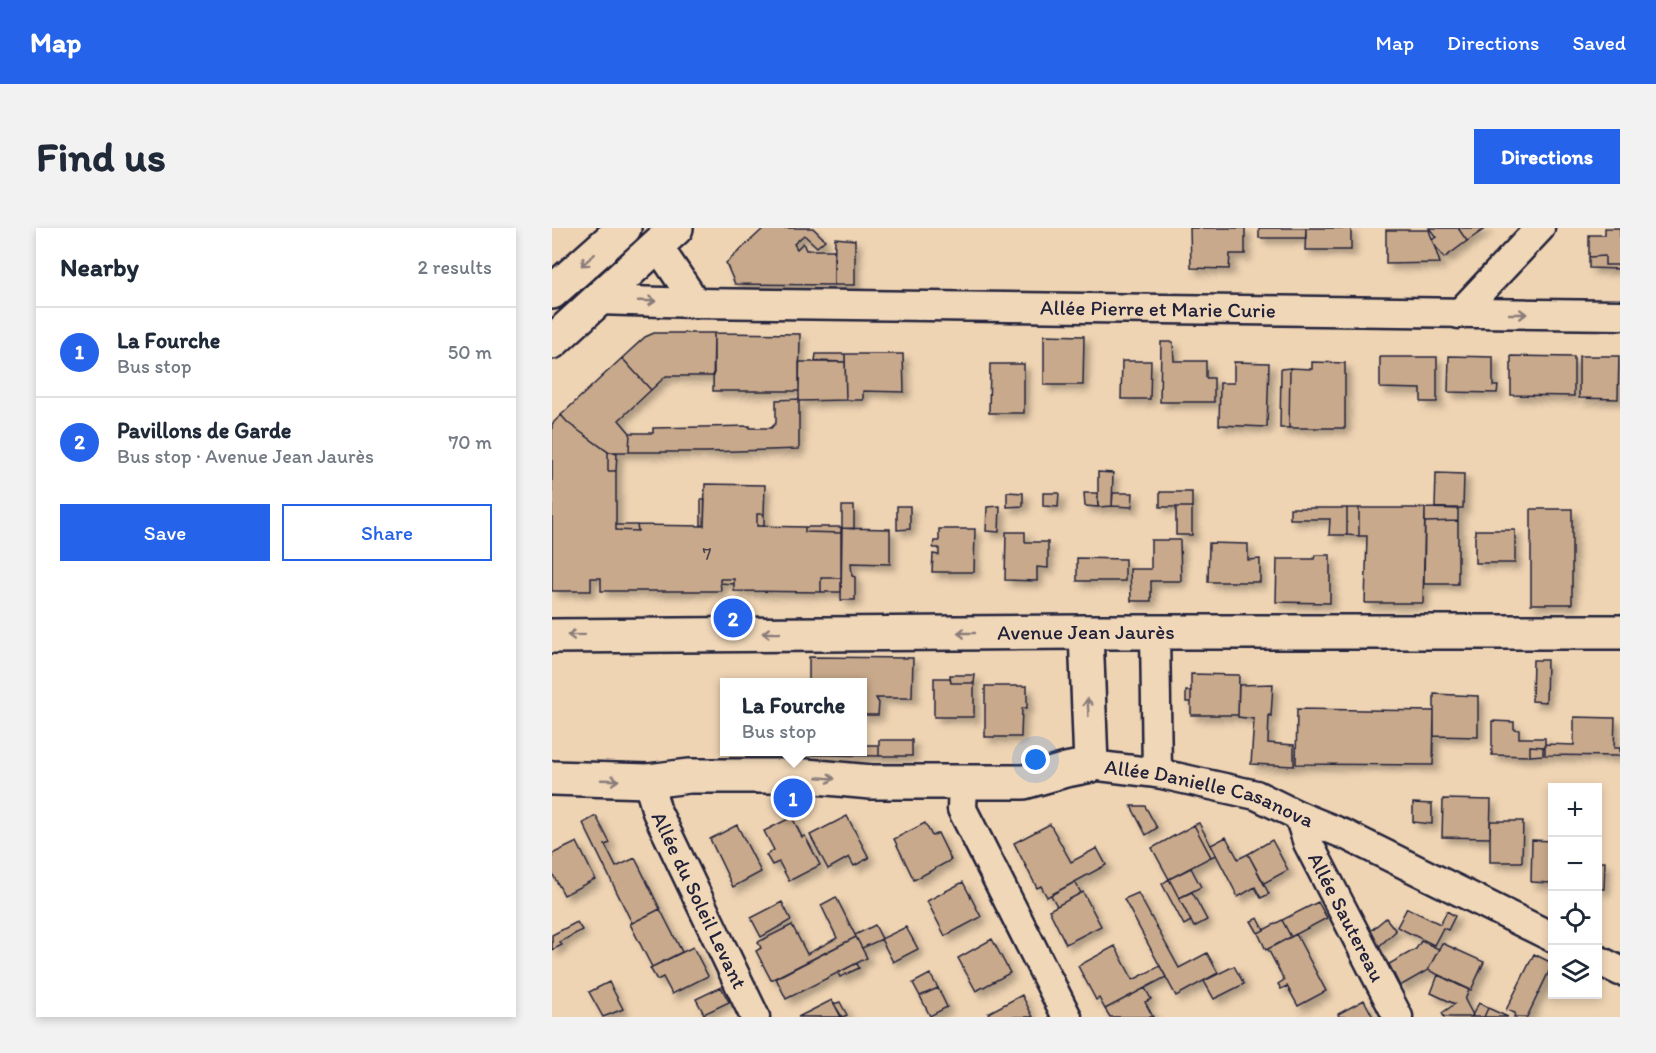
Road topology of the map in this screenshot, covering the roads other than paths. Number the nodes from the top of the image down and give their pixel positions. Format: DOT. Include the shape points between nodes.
graph roads {
  1 [pos="624,228"];
  2 [pos="1540,228"];
  3 [pos="667,237"];
  4 [pos="552,292"];
  5 [pos="597,300"];
  6 [pos="696,303"];
  7 [pos="1459,314"];
  8 [pos="1620,315"];
  9 [pos="552,342"];
  10 [pos="1086,632"];
  11 [pos="1155,632"];
  12 [pos="1620,632"];
  13 [pos="552,636"];
  14 [pos="1091,765"];
  15 [pos="1157,773"];
  16 [pos="552,778"];
  17 [pos="648,781"];
  18 [pos="963,782"];
  19 [pos="1299,816"];
  20 [pos="1548,935"];
  21 [pos="1602,962"];
  22 [pos="1620,971"];
  23 [pos="755,1017"];
  24 [pos="1067,1017"];
  25 [pos="1398,1017"];
  1 -- 4 [label="main road, one-way"];
  2 -- 7 [label="street"];
  3 -- 5 [label="main road"];
  3 -- 6 [label="street"];
  5 -- 6 [label="street, Allée Pierre et Marie Curie, one-way"];
  5 -- 9 [label="main road"];
  6 -- 7 [label="street, Allée Pierre et Marie Curie"];
  7 -- 8 [label="street, Allée Pierre et Marie Curie, one-way"];
  10 -- 11 [label="main road, Avenue Jean Jaurès"];
  10 -- 13 [label="main road, Avenue Jean Jaurès, one-way"];
  14 -- 10 [label="main road, one-way"];
  11 -- 12 [label="main road, Avenue Jean Jaurès"];
  11 -- 15 [label="street"];
  14 -- 15 [label="street, Allée Danielle Casanova"];
  14 -- 18 [label="main road, Allée Danielle Casanova" via="1024,782"];
  15 -- 19 [label="street, Allée Danielle Casanova" via="1256,795"];
  16 -- 17 [label="main road, Allée Danielle Casanova, one-way"];
  17 -- 18 [label="main road, Allée Danielle Casanova, one-way" via="700,776"];
  17 -- 23 [label="street, Allée du Soleil Levant" via="657,812"];
  18 -- 24 [label="street" via="962,809"];
  19 -- 20 [label="street, Allée Danielle Casanova" via="1346,835"];
  19 -- 25 [label="street, Allée Sautereau" via="1308,843"];
  21 -- 22 [label="street"];
}
